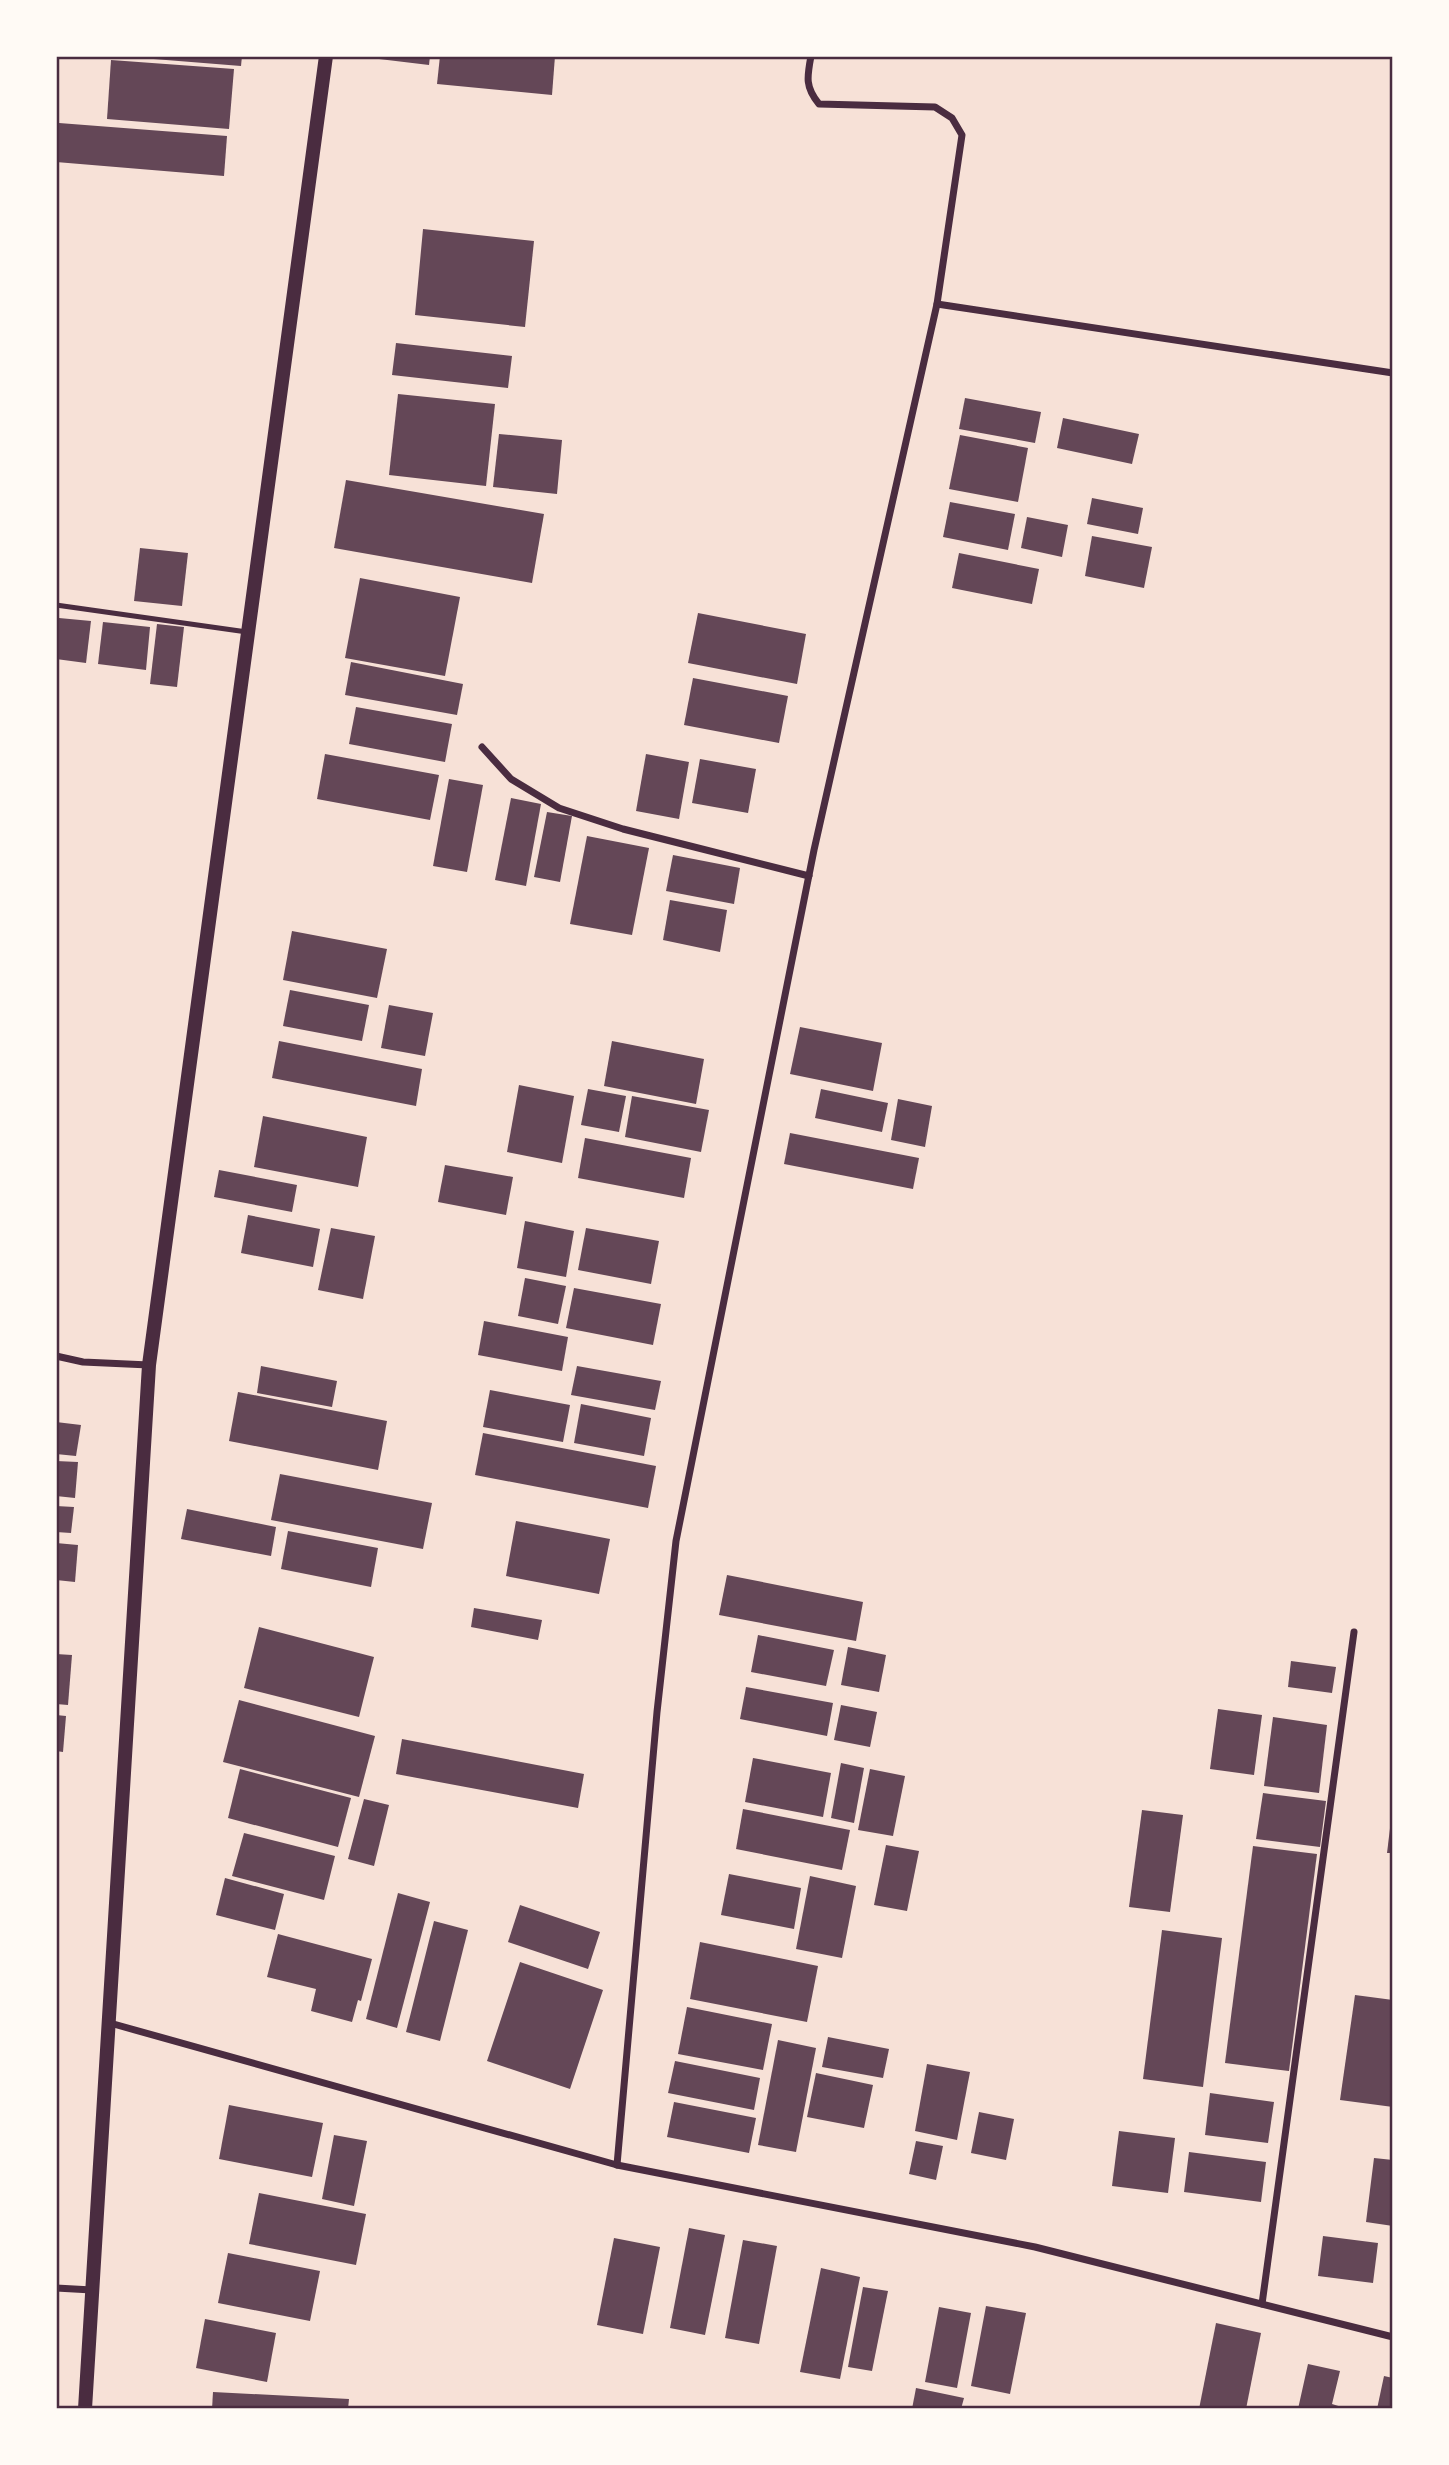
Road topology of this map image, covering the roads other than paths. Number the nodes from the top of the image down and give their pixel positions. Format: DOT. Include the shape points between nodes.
graph roads {
  1 [pos="326,56"];
  2 [pos="811,56"];
  3 [pos="937,304"];
  4 [pos="1393,373"];
  5 [pos="56,605"];
  6 [pos="247,632"];
  7 [pos="482,747"];
  8 [pos="809,876"];
  9 [pos="56,1356"];
  10 [pos="149,1366"];
  11 [pos="1354,1632"];
  12 [pos="110,2023"];
  13 [pos="617,2165"];
  14 [pos="56,2288"];
  15 [pos="92,2290"];
  16 [pos="1262,2304"];
  17 [pos="1393,2337"];
  18 [pos="85,2409"];
  1 -- 6 [label="main road"];
  2 -- 3 [label="street" via="809,93 819,104 935,107 952,118 962,135"];
  3 -- 4 [label="street"];
  3 -- 8 [label="street"];
  5 -- 6 [label="lane"];
  6 -- 10 [label="main road"];
  7 -- 8 [label="street" via="511,779 559,808"];
  8 -- 13 [label="street" via="676,1541"];
  9 -- 10 [label="street"];
  10 -- 12 [label="main road"];
  11 -- 16 [label="street"];
  12 -- 13 [label="street"];
  12 -- 15 [label="main road"];
  13 -- 16 [label="street" via="1035,2246"];
  14 -- 15 [label="street"];
  15 -- 18 [label="main road"];
  16 -- 17 [label="street"];
}
